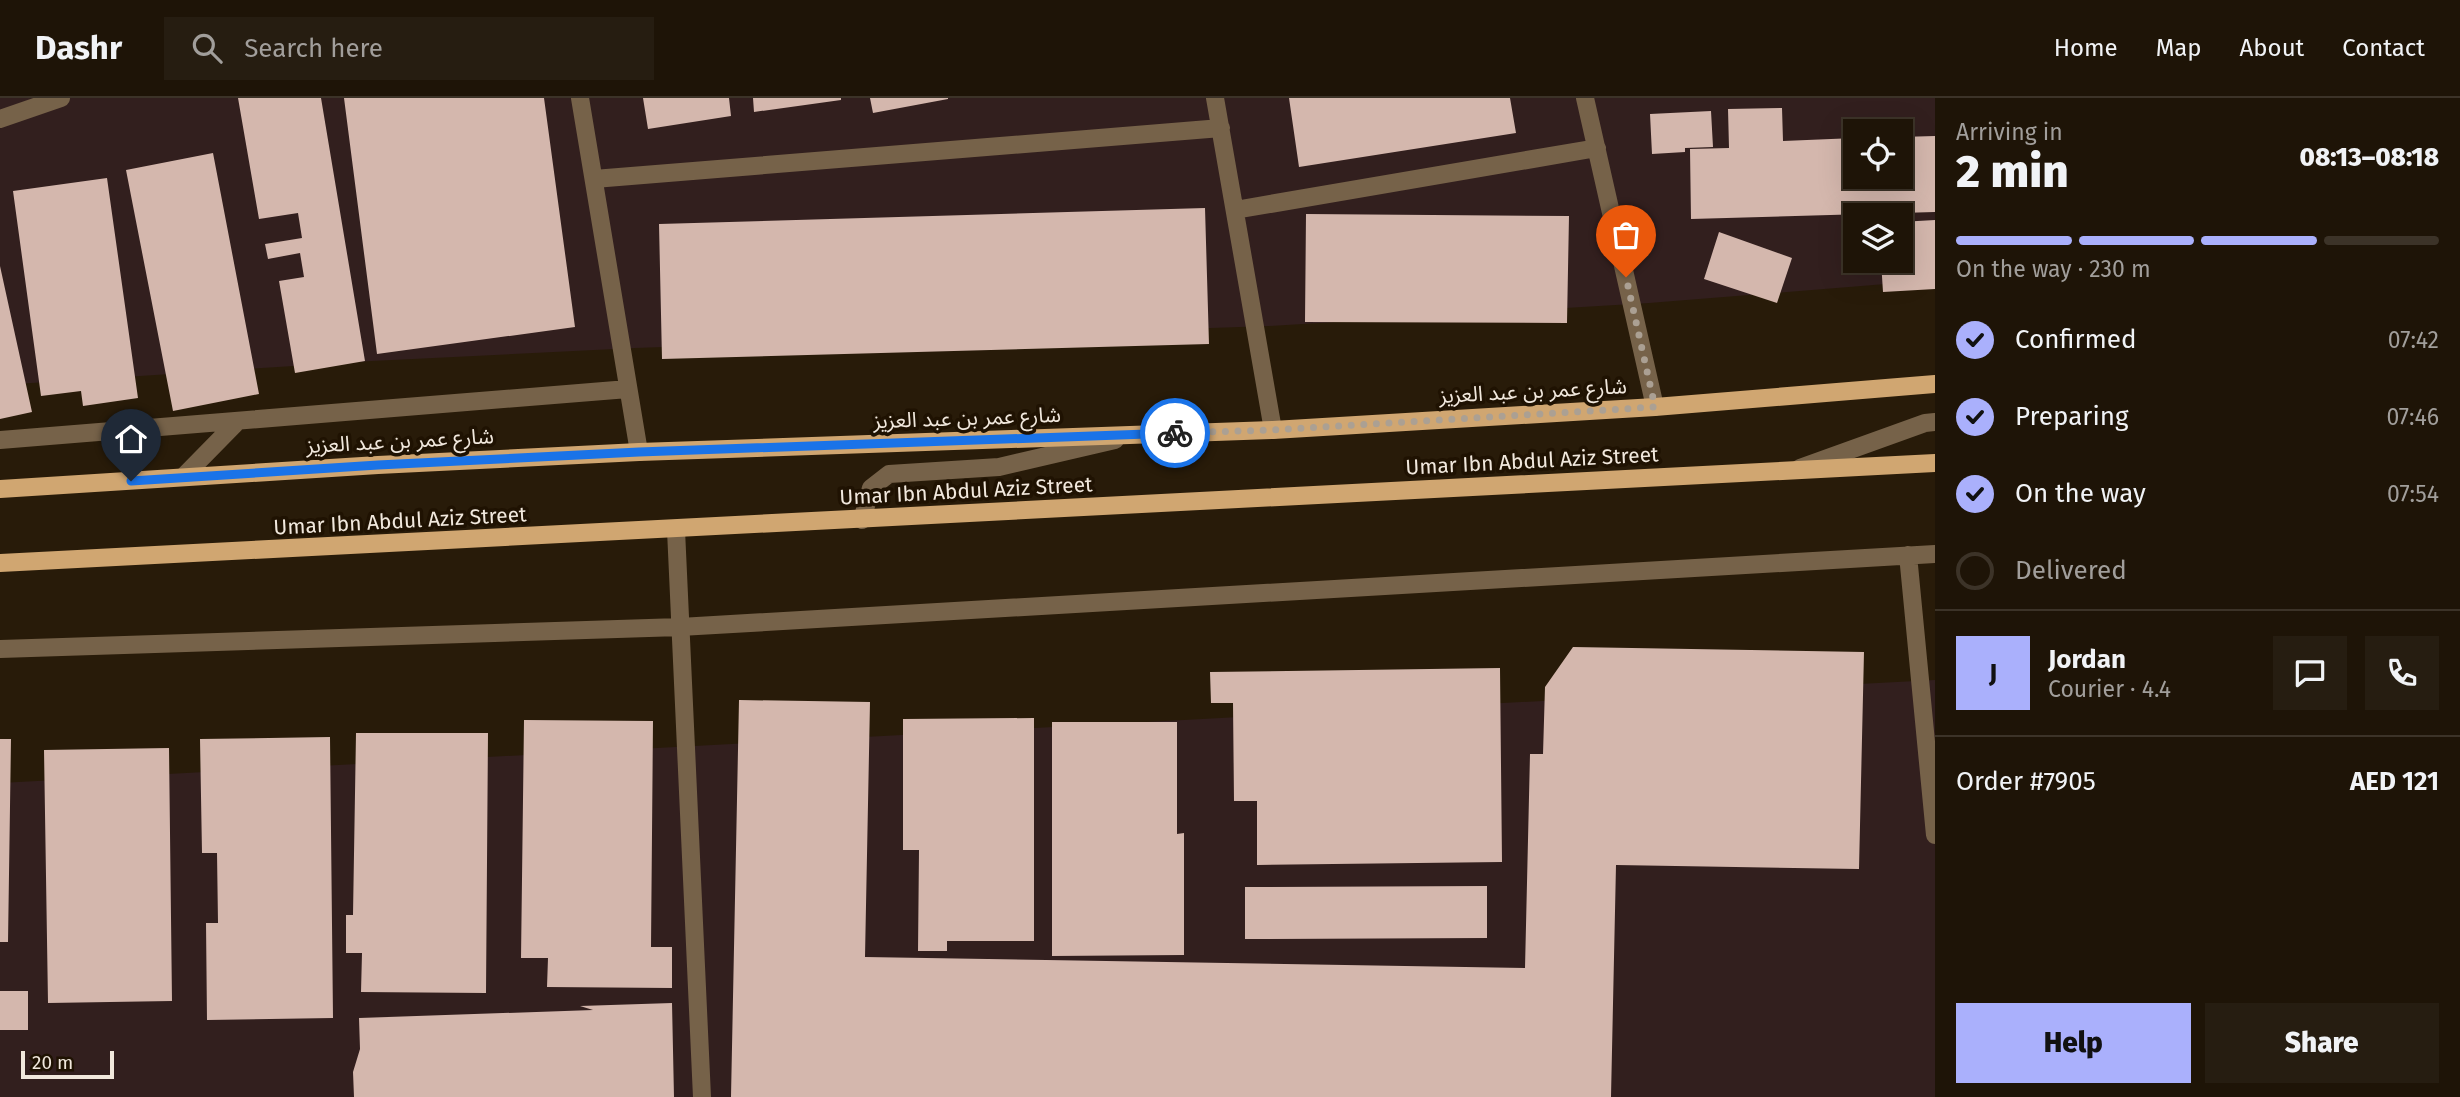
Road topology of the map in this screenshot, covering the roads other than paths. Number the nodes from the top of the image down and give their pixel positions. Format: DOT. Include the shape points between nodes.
graph roads {
  1 [pos="61,98"];
  2 [pos="580,98"];
  3 [pos="1215,98"];
  4 [pos="1585,98"];
  5 [pos="7,110"];
  6 [pos="1221,128"];
  7 [pos="1597,148"];
  8 [pos="594,179"];
  9 [pos="1235,210"];
  10 [pos="1935,384"];
  11 [pos="628,388"];
  12 [pos="1655,407"];
  13 [pos="238,421"];
  14 [pos="1935,422"];
  15 [pos="1273,430"];
  16 [pos="1139,435"];
  17 [pos="0,440"];
  18 [pos="639,452"];
  19 [pos="1935,463"];
  20 [pos="1794,470"];
  21 [pos="183,477"];
  22 [pos="0,489"];
  23 [pos="862,520"];
  24 [pos="676,530"];
  25 [pos="1935,554"];
  26 [pos="1908,555"];
  27 [pos="0,564"];
  28 [pos="680,627"];
  29 [pos="0,649"];
  30 [pos="1935,835"];
  31 [pos="702,1097"];
  1 -- 5 [label="street"];
  2 -- 8 [label="street"];
  3 -- 6 [label="street"];
  4 -- 7 [label="street"];
  6 -- 8 [label="street"];
  6 -- 9 [label="street"];
  7 -- 9 [label="street"];
  7 -- 12 [label="street"];
  8 -- 11 [label="street"];
  9 -- 15 [label="street"];
  10 -- 12 [label="main road, شارع عمر بن عبد العزيز"];
  11 -- 13 [label="street"];
  11 -- 18 [label="street"];
  12 -- 15 [label="main road, شارع عمر بن عبد العزيز"];
  13 -- 17 [label="street"];
  13 -- 21 [label="street"];
  14 -- 20 [label="street"];
  15 -- 16 [label="main road, شارع عمر بن عبد العزيز"];
  16 -- 18 [label="main road, شارع عمر بن عبد العزيز"];
  16 -- 23 [label="street" via="999,467 889,474 871,488"];
  18 -- 21 [label="main road, شارع عمر بن عبد العزيز"];
  19 -- 20 [label="main road, Umar Ibn Abdul Aziz Street"];
  20 -- 23 [label="main road, Umar Ibn Abdul Aziz Street"];
  21 -- 22 [label="main road, شارع عمر بن عبد العزيز"];
  23 -- 24 [label="main road, Umar Ibn Abdul Aziz Street"];
  24 -- 27 [label="main road, Umar Ibn Abdul Aziz Street"];
  24 -- 28 [label="street"];
  25 -- 26 [label="street"];
  26 -- 28 [label="street"];
  26 -- 30 [label="street"];
  28 -- 29 [label="street"];
  28 -- 31 [label="street"];
}
